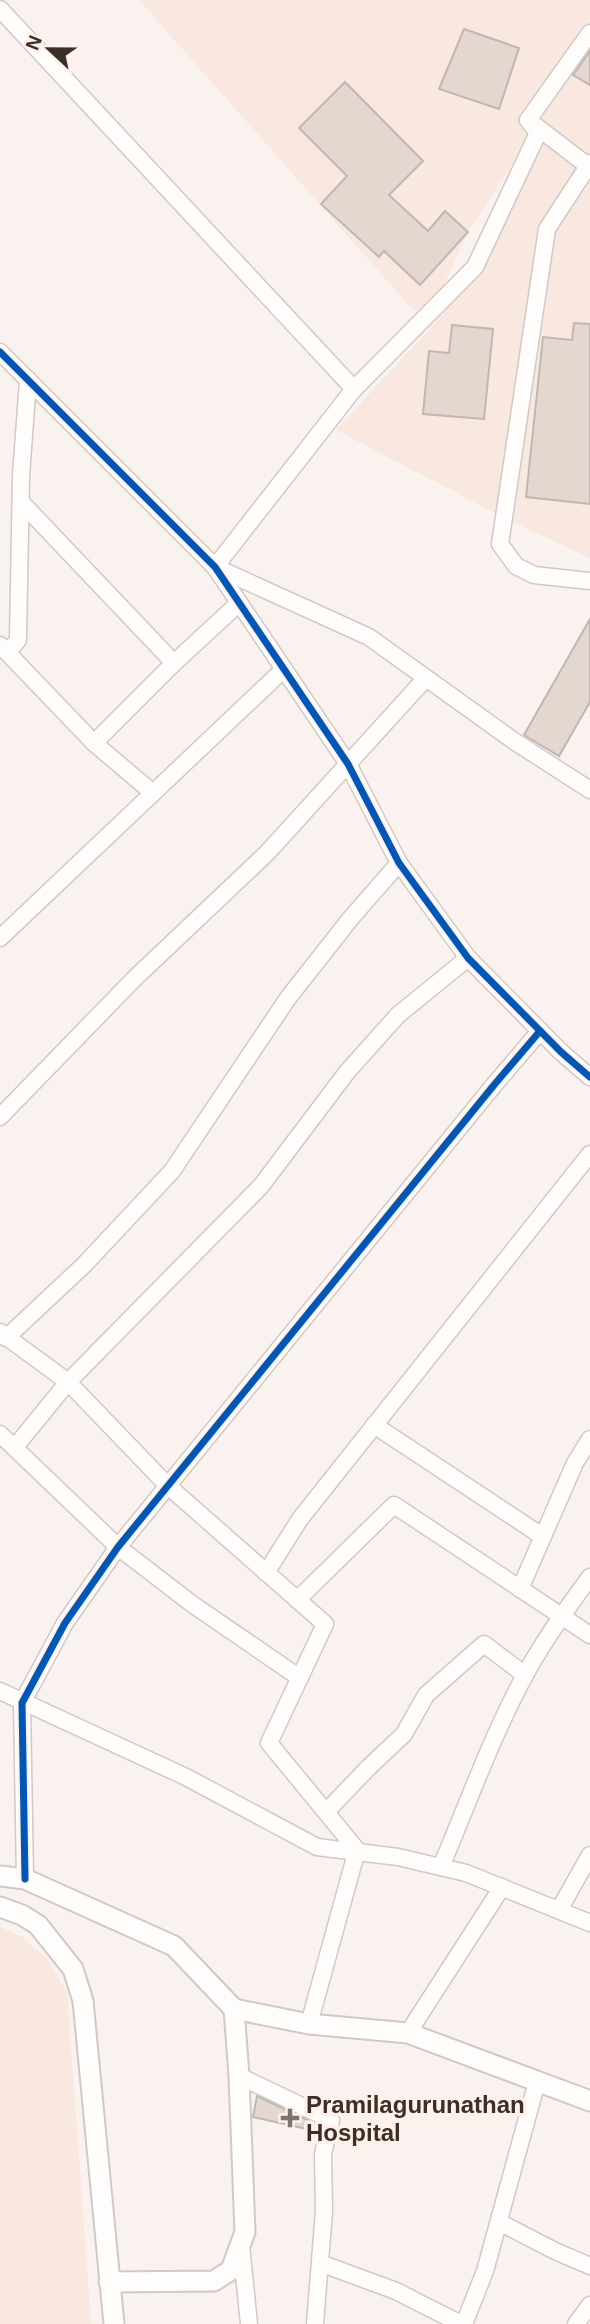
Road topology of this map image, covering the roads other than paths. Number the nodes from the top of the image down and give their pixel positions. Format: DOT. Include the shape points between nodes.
graph roads {
  1 [pos="0,9"];
  2 [pos="590,33"];
  3 [pos="528,120"];
  4 [pos="589,165"];
  5 [pos="0,352"];
  6 [pos="28,380"];
  7 [pos="354,389"];
  8 [pos="21,502"];
  9 [pos="215,567"];
  10 [pos="590,581"];
  11 [pos="239,603"];
  12 [pos="4,649"];
  13 [pos="174,663"];
  14 [pos="284,669"];
  15 [pos="426,678"];
  16 [pos="94,743"];
  17 [pos="348,764"];
  18 [pos="590,790"];
  19 [pos="153,793"];
  20 [pos="399,863"];
  21 [pos="0,938"];
  22 [pos="468,958"];
  23 [pos="540,1031"];
  24 [pos="590,1077"];
  25 [pos="0,1116"];
  26 [pos="590,1154"];
  27 [pos="3,1335"];
  28 [pos="68,1382"];
  29 [pos="374,1425"];
  30 [pos="0,1434"];
  31 [pos="590,1439"];
  32 [pos="15,1447"];
  33 [pos="168,1486"];
  34 [pos="542,1536"];
  35 [pos="118,1548"];
  36 [pos="266,1573"];
  37 [pos="590,1577"];
  38 [pos="520,1588"];
  39 [pos="297,1600"];
  40 [pos="562,1616"];
  41 [pos="590,1635"];
  42 [pos="525,1675"];
  43 [pos="300,1678"];
  44 [pos="0,1692"];
  45 [pos="22,1703"];
  46 [pos="326,1812"];
  47 [pos="357,1850"];
  48 [pos="590,1856"];
  49 [pos="441,1867"];
  50 [pos="0,1876"];
  51 [pos="25,1879"];
  52 [pos="502,1887"];
  53 [pos="0,1907"];
  54 [pos="559,1910"];
  55 [pos="590,1923"];
  56 [pos="234,2009"];
  57 [pos="309,2024"];
  58 [pos="408,2033"];
  59 [pos="239,2076"];
  60 [pos="537,2082"];
  61 [pos="590,2101"];
  62 [pos="499,2222"];
  63 [pos="241,2245"];
  64 [pos="320,2263"];
  65 [pos="590,2266"];
  66 [pos="109,2282"];
  67 [pos="590,2305"];
  68 [pos="454,2322"];
  69 [pos="114,2324"];
  70 [pos="249,2324"];
  71 [pos="315,2324"];
  72 [pos="576,2324"];
  1 -- 7 [label="street"];
  2 -- 3 [label="street"];
  3 -- 4 [label="street"];
  3 -- 7 [label="street" via="538,133 475,267"];
  4 -- 10 [label="street" via="547,229 500,544 516,566 534,575"];
  5 -- 6 [label="street"];
  6 -- 8 [label="street"];
  6 -- 9 [label="street"];
  7 -- 9 [label="street"];
  8 -- 12 [label="street" via="18,640"];
  8 -- 13 [label="street"];
  9 -- 11 [label="street"];
  9 -- 15 [label="street" via="369,637"];
  11 -- 13 [label="street"];
  11 -- 14 [label="street"];
  12 -- 16 [label="street"];
  13 -- 16 [label="street"];
  14 -- 17 [label="street"];
  14 -- 19 [label="street"];
  15 -- 17 [label="street"];
  15 -- 18 [label="street"];
  16 -- 19 [label="street"];
  17 -- 20 [label="street"];
  17 -- 25 [label="street" via="267,853 134,979"];
  19 -- 21 [label="street"];
  20 -- 22 [label="street"];
  20 -- 27 [label="street" via="288,998 172,1171 84,1265"];
  22 -- 23 [label="street"];
  22 -- 28 [label="street" via="398,1016 347,1072 261,1186"];
  23 -- 24 [label="street"];
  23 -- 33 [label="street"];
  26 -- 29 [label="street"];
  27 -- 28 [label="street"];
  28 -- 32 [label="street"];
  28 -- 33 [label="street"];
  29 -- 34 [label="street"];
  29 -- 36 [label="street" via="300,1519"];
  30 -- 32 [label="street"];
  31 -- 34 [label="street"];
  32 -- 35 [label="street"];
  33 -- 35 [label="street"];
  33 -- 36 [label="street"];
  34 -- 38 [label="street"];
  35 -- 43 [label="street"];
  35 -- 45 [label="street" via="65,1623"];
  36 -- 39 [label="street"];
  37 -- 40 [label="street"];
  38 -- 39 [label="street" via="394,1505"];
  38 -- 40 [label="street"];
  39 -- 43 [label="street" via="326,1624"];
  40 -- 41 [label="street"];
  40 -- 42 [label="street"];
  42 -- 46 [label="street" via="484,1644 426,1695 404,1734"];
  42 -- 49 [label="street"];
  43 -- 46 [label="street" via="269,1743"];
  44 -- 45 [label="street"];
  45 -- 47 [label="street" via="186,1777 317,1847"];
  45 -- 51 [label="street"];
  46 -- 47 [label="street"];
  47 -- 49 [label="street"];
  47 -- 57 [label="street"];
  48 -- 54 [label="street"];
  49 -- 52 [label="street"];
  50 -- 51 [label="street"];
  51 -- 56 [label="street" via="174,1946"];
  52 -- 54 [label="street"];
  52 -- 58 [label="street"];
  53 -- 66 [label="street" via="38,1925 73,1969 83,2001"];
  54 -- 55 [label="street"];
  56 -- 57 [label="street"];
  56 -- 59 [label="street"];
  57 -- 58 [label="street"];
  58 -- 60 [label="street"];
  59 -- 63 [label="street" via="245,2232"];
  59 -- 64 [label="street" via="331,2120 323,2154"];
  60 -- 61 [label="street"];
  60 -- 62 [label="street"];
  62 -- 65 [label="street"];
  62 -- 68 [label="street" via="485,2271"];
  63 -- 66 [label="street" via="231,2270 214,2281"];
  63 -- 70 [label="street"];
  64 -- 68 [label="street" via="396,2291"];
  64 -- 71 [label="street"];
  66 -- 69 [label="street"];
  67 -- 72 [label="street"];
}
